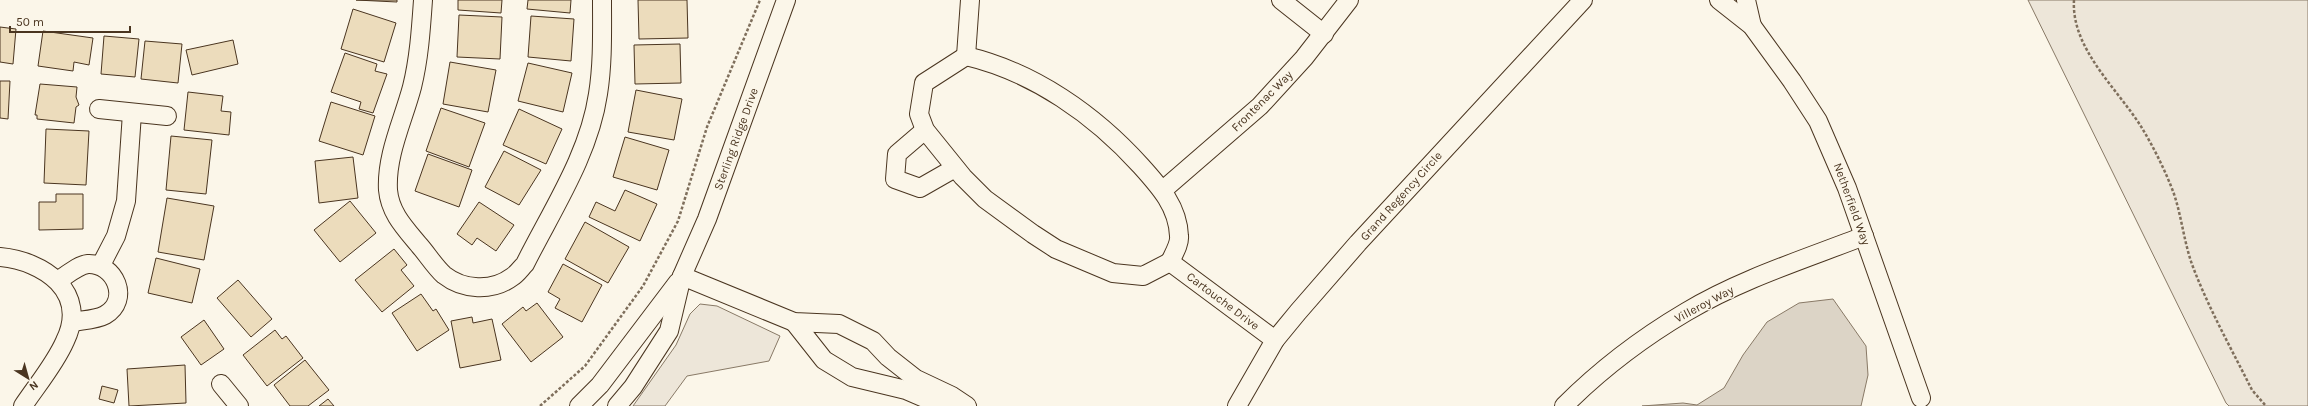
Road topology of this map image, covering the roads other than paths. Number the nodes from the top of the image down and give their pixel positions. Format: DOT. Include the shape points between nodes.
graph roads {
  1 [pos="422,0"];
  2 [pos="602,0"];
  3 [pos="786,0"];
  4 [pos="970,0"];
  5 [pos="1281,0"];
  6 [pos="1349,0"];
  7 [pos="1582,0"];
  8 [pos="1718,0"];
  9 [pos="1746,0"];
  10 [pos="1752,26"];
  11 [pos="1324,34"];
  12 [pos="966,56"];
  13 [pos="100,109"];
  14 [pos="132,113"];
  15 [pos="167,116"];
  16 [pos="925,130"];
  17 [pos="955,168"];
  18 [pos="1163,190"];
  19 [pos="1864,236"];
  20 [pos="0,257"];
  21 [pos="1170,262"];
  22 [pos="102,266"];
  23 [pos="682,276"];
  24 [pos="59,280"];
  25 [pos="72,322"];
  26 [pos="794,322"];
  27 [pos="1275,340"];
  28 [pos="888,357"];
  29 [pos="877,382"];
  30 [pos="221,384"];
  31 [pos="1924,403"];
  32 [pos="23,406"];
  33 [pos="239,406"];
  34 [pos="579,406"];
  35 [pos="617,406"];
  36 [pos="943,406"];
  37 [pos="966,406"];
  38 [pos="1236,406"];
  39 [pos="1564,406"];
  1 -- 2 [label="street" via="418,54 412,86 387,172 388,193 392,209 400,223 444,274 466,286 483,287 497,285 512,277 525,264 579,158 598,94 602,52"];
  3 -- 23 [label="street, Sterling Ridge Drive" via="707,219"];
  4 -- 12 [label="street"];
  5 -- 11 [label="street"];
  6 -- 11 [label="street, Frontenac Way"];
  7 -- 27 [label="street, Grand Regency Circle" via="1358,243"];
  8 -- 10 [label="street, Netherfield Way"];
  9 -- 10 [label="street, Netherfield Way"];
  10 -- 19 [label="street, Netherfield Way" via="1818,121 1847,188"];
  11 -- 18 [label="street, Frontenac Way" via="1260,106"];
  12 -- 16 [label="street" via="924,83 919,114"];
  12 -- 18 [label="street" via="984,61 1031,82 1082,112 1118,141"];
  13 -- 14 [label="street"];
  14 -- 15 [label="street"];
  14 -- 22 [label="street" via="126,200 116,236"];
  16 -- 17 [label="street"];
  16 -- 17 [label="street" via="897,154 895,179 920,188"];
  17 -- 21 [label="street" via="985,198 1033,234 1087,263 1113,273 1143,276"];
  18 -- 21 [label="street" via="1176,213 1180,238"];
  19 -- 31 [label="street, Netherfield Way"];
  19 -- 39 [label="street, Villeroy Way" via="1758,277 1687,311 1628,351"];
  20 -- 24 [label="street" via="26,261"];
  21 -- 27 [label="street, Cartouche Drive"];
  22 -- 24 [label="street" via="87,264"];
  22 -- 25 [label="street" via="113,275 119,289 116,304 105,315"];
  23 -- 26 [label="street"];
  23 -- 34 [label="street, Sterling Ridge Drive" via="600,385"];
  23 -- 35 [label="street, Sterling Ridge Drive" via="669,331 633,387"];
  24 -- 25 [label="street" via="68,298"];
  25 -- 32 [label="street" via="65,342"];
  26 -- 28 [label="street" via="839,324 873,341"];
  26 -- 29 [label="street" via="824,360 852,377"];
  27 -- 38 [label="street, Grand Regency Circle"];
  28 -- 29 [label="street"];
  28 -- 37 [label="street" via="916,379 952,396"];
  29 -- 36 [label="street" via="906,390"];
  30 -- 33 [label="street"];
}
